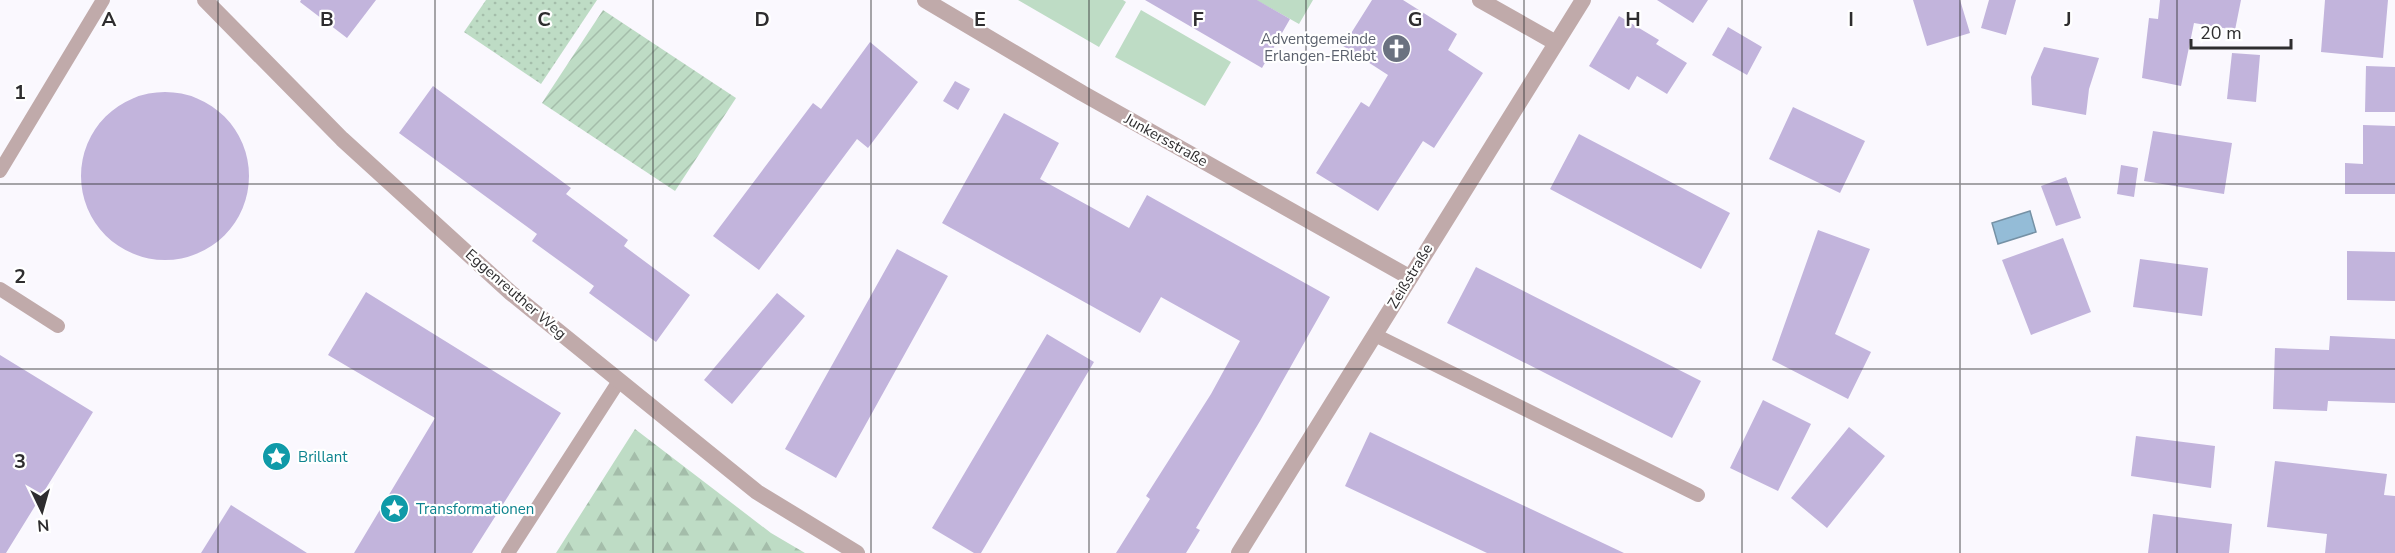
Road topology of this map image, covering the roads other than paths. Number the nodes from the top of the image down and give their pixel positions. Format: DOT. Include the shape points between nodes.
graph roads {
  1 [pos="103,0"];
  2 [pos="205,0"];
  3 [pos="925,0"];
  4 [pos="1480,0"];
  5 [pos="1583,0"];
  6 [pos="1556,43"];
  7 [pos="0,171"];
  8 [pos="1409,277"];
  9 [pos="0,289"];
  10 [pos="58,327"];
  11 [pos="1375,335"];
  12 [pos="619,381"];
  13 [pos="1698,495"];
  14 [pos="508,553"];
  15 [pos="857,553"];
  16 [pos="1239,553"];
  1 -- 7 [label="lane"];
  2 -- 12 [label="street, Eggenreuther Weg" via="342,139 511,293"];
  3 -- 8 [label="street, Junkersstraße"];
  4 -- 6 [label="street"];
  5 -- 6 [label="street, Zeißstraße"];
  6 -- 8 [label="street, Zeißstraße"];
  8 -- 11 [label="street, Zeißstraße"];
  9 -- 10 [label="lane"];
  11 -- 13 [label="lane"];
  11 -- 16 [label="street, Zeißstraße"];
  12 -- 14 [label="lane"];
  12 -- 15 [label="street, Eggenreuther Weg" via="757,492"];
}
